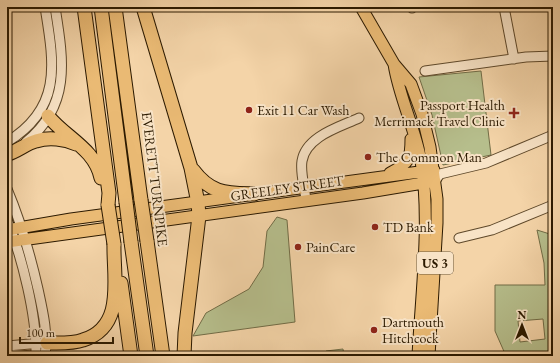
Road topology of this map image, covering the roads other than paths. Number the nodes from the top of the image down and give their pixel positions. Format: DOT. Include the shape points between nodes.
graph roads {
  1 [pos="45,7"];
  2 [pos="55,7"];
  3 [pos="84,7"];
  4 [pos="101,7"];
  5 [pos="115,7"];
  6 [pos="143,7"];
  7 [pos="361,7"];
  8 [pos="504,7"];
  9 [pos="553,56"];
  10 [pos="514,59"];
  11 [pos="394,64"];
  12 [pos="425,71"];
  13 [pos="45,113"];
  14 [pos="359,118"];
  15 [pos="412,126"];
  16 [pos="553,135"];
  17 [pos="79,145"];
  18 [pos="7,150"];
  19 [pos="191,168"];
  20 [pos="422,171"];
  21 [pos="436,175"];
  22 [pos="384,177"];
  23 [pos="423,183"];
  24 [pos="304,188"];
  25 [pos="7,189"];
  26 [pos="254,194"];
  27 [pos="306,200"];
  28 [pos="108,205"];
  29 [pos="553,205"];
  30 [pos="130,207"];
  31 [pos="198,209"];
  32 [pos="8,226"];
  33 [pos="22,227"];
  34 [pos="459,238"];
  35 [pos="16,240"];
  36 [pos="114,244"];
  37 [pos="42,343"];
  38 [pos="7,346"];
  39 [pos="7,354"];
  40 [pos="32,356"];
  41 [pos="36,356"];
  42 [pos="44,356"];
  43 [pos="131,356"];
  44 [pos="147,356"];
  45 [pos="163,356"];
  46 [pos="184,356"];
  47 [pos="418,356"];
  48 [pos="429,356"];
  1 -- 13 [label="street" via="53,66"];
  2 -- 13 [label="street" via="62,72 58,97"];
  3 -- 28 [label="highway" via="109,193"];
  4 -- 30 [label="highway"];
  5 -- 45 [label="highway, EVERETT TURNPIKE, bridge"];
  6 -- 19 [label="highway"];
  7 -- 11 [label="main road, US 3"];
  8 -- 10 [label="street"];
  9 -- 10 [label="street"];
  10 -- 12 [label="street"];
  11 -- 15 [label="main road, US 3"];
  11 -- 21 [label="main road, US 3" via="405,75 417,99"];
  13 -- 17 [label="highway"];
  13 -- 18 [label="street" via="34,136"];
  14 -- 24 [label="street" via="322,136 305,150 302,162"];
  15 -- 20 [label="main road, US 3"];
  15 -- 22 [label="main road" via="412,150 409,160"];
  16 -- 21 [label="street, GREELEY STREET" via="486,163"];
  17 -- 18 [label="highway" via="57,139 42,140 20,150"];
  17 -- 28 [label="highway" via="97,164"];
  19 -- 26 [label="highway" via="205,184 217,190"];
  19 -- 31 [label="highway"];
  20 -- 21 [label="main road, GREELEY STREET"];
  20 -- 22 [label="main road, GREELEY STREET"];
  20 -- 23 [label="main road, US 3"];
  21 -- 23 [label="main road, GREELEY STREET"];
  21 -- 48 [label="main road, US 3" via="437,223"];
  22 -- 24 [label="main road, GREELEY STREET"];
  23 -- 27 [label="main road, GREELEY STREET"];
  23 -- 47 [label="main road, US 3" via="424,235"];
  24 -- 26 [label="main road, GREELEY STREET"];
  24 -- 27 [label="street"];
  25 -- 33 [label="street"];
  26 -- 31 [label="main road, GREELEY STREET"];
  27 -- 31 [label="main road, GREELEY STREET"];
  28 -- 36 [label="highway, bridge"];
  29 -- 34 [label="street" via="492,230"];
  30 -- 31 [label="main road, GREELEY STREET"];
  30 -- 33 [label="main road, GREELEY STREET"];
  30 -- 44 [label="highway, bridge" via="131,242"];
  31 -- 35 [label="main road, GREELEY STREET" via="134,224"];
  31 -- 46 [label="highway"];
  32 -- 33 [label="main road, GREELEY STREET"];
  32 -- 35 [label="street"];
  33 -- 35 [label="street"];
  35 -- 37 [label="street" via="45,324"];
  36 -- 37 [label="highway" via="115,298 112,312 105,325 84,340"];
  36 -- 43 [label="highway"];
  37 -- 38 [label="street"];
  37 -- 41 [label="street"];
  37 -- 42 [label="street"];
  39 -- 40 [label="street"];
}
